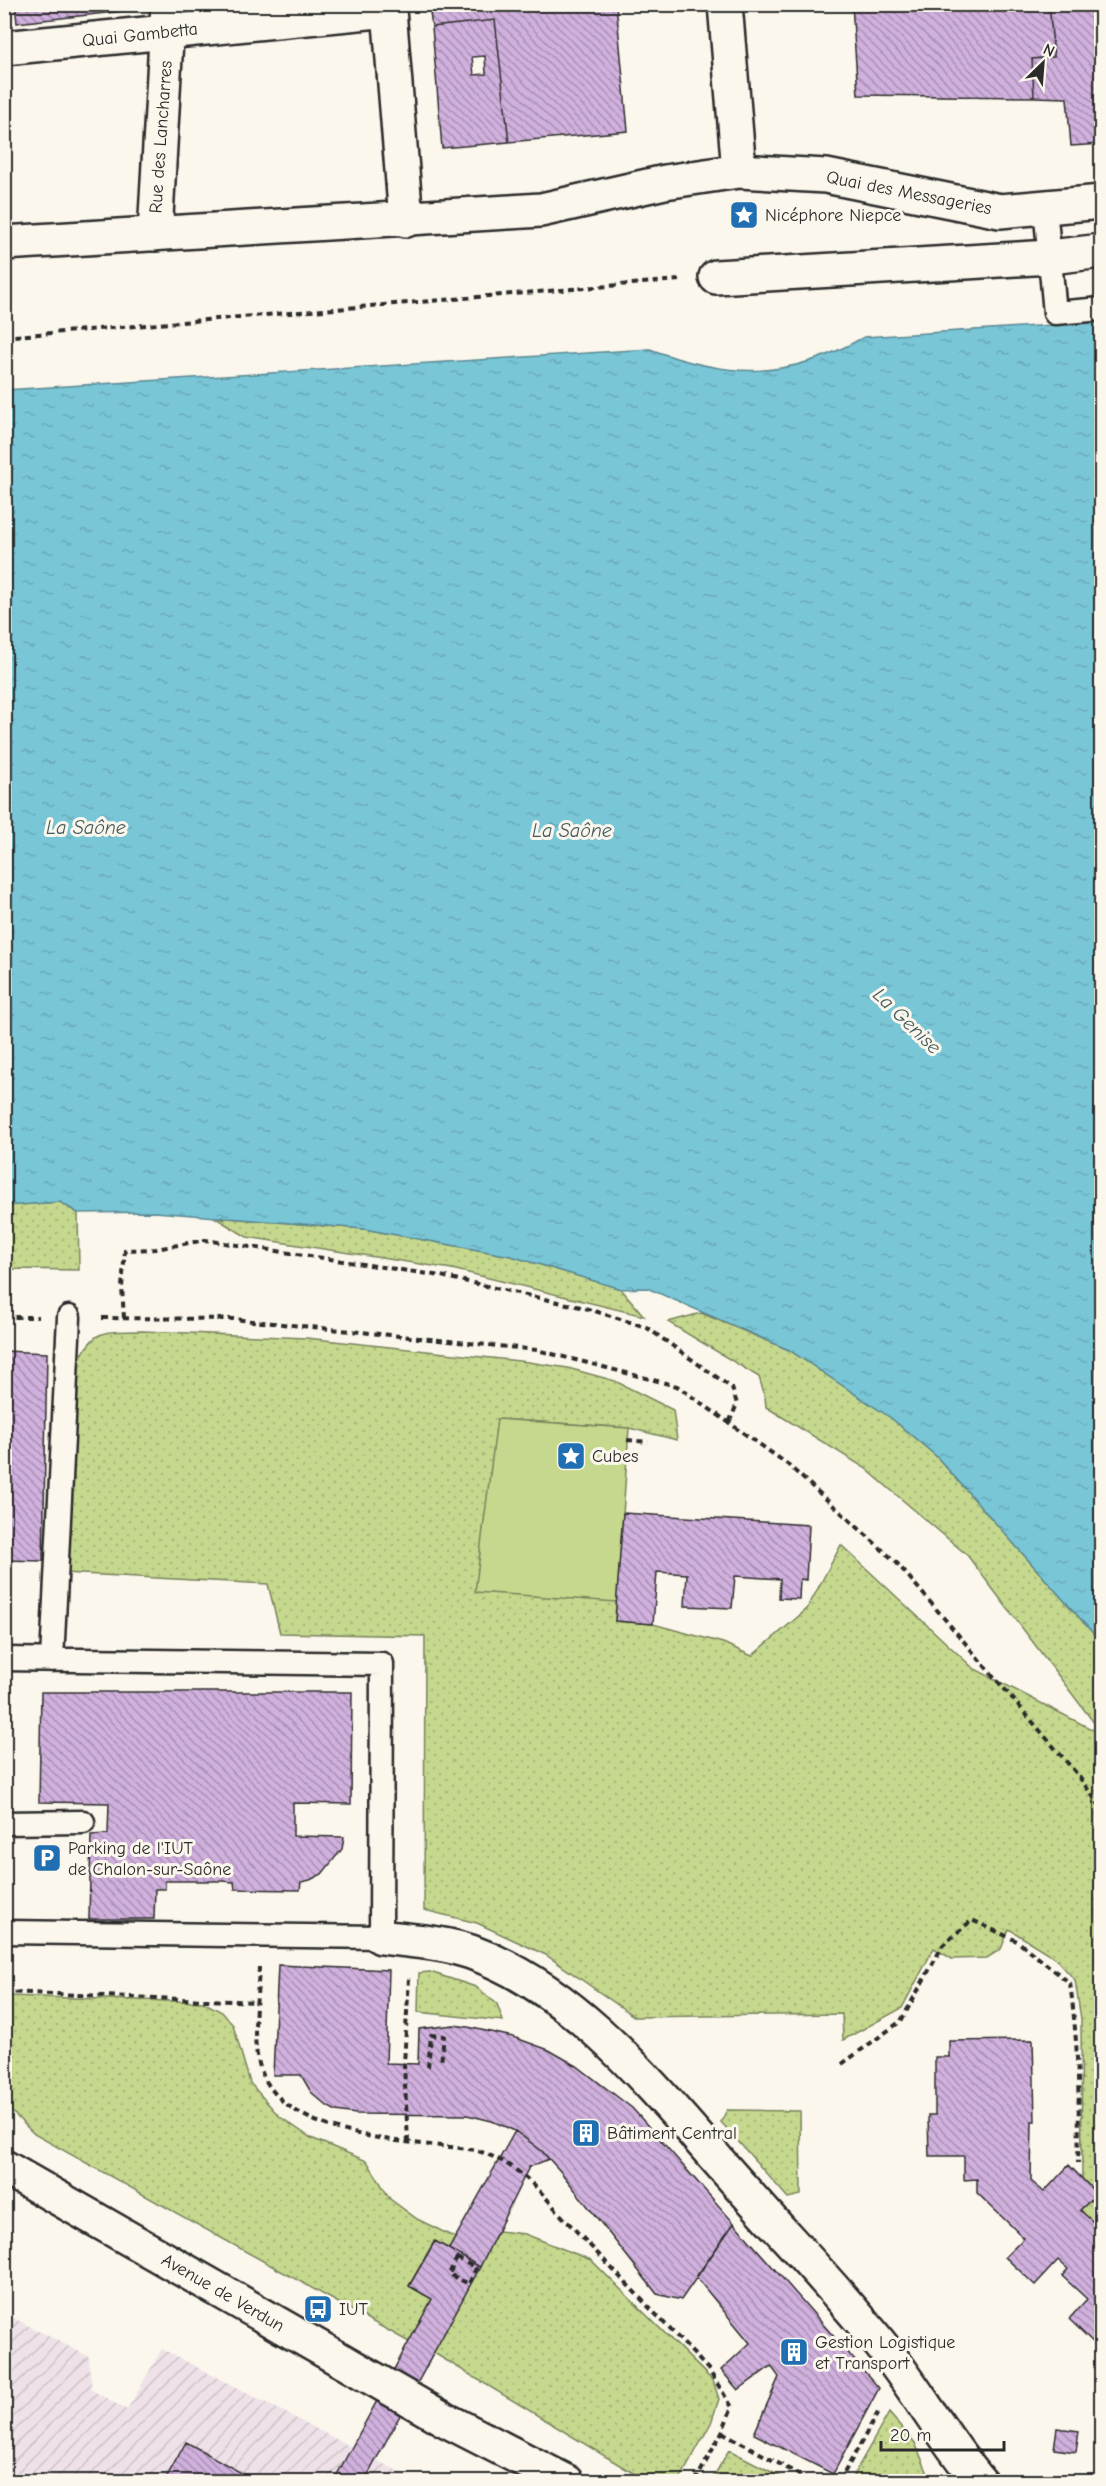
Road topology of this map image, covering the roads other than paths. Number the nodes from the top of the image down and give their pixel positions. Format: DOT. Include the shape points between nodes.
graph roads {
  1 [pos="725,4"];
  2 [pos="168,18"];
  3 [pos="4,48"];
  4 [pos="739,171"];
  5 [pos="1101,202"];
  6 [pos="1045,207"];
  7 [pos="406,220"];
  8 [pos="154,234"];
  9 [pos="4,243"];
  10 [pos="1101,251"];
  11 [pos="1050,257"];
  12 [pos="716,277"];
  13 [pos="1101,309"];
  14 [pos="69,1317"];
  15 [pos="4,1659"];
  16 [pos="52,1660"];
  17 [pos="83,1822"];
  18 [pos="4,1823"];
  19 [pos="4,1932"];
  20 [pos="381,1937"];
  21 [pos="4,2167"];
  22 [pos="442,2418"];
  23 [pos="526,2481"];
  24 [pos="567,2481"];
  25 [pos="980,2481"];
  1 -- 4 [label="main road"];
  2 -- 3 [label="main road, Quai Gambetta"];
  2 -- 7 [label="main road, Quai Gambetta" via="388,10"];
  2 -- 8 [label="main road, Rue des Lancharres"];
  4 -- 6 [label="main road, Quai des Messageries" via="826,176 1000,211"];
  4 -- 7 [label="main road, Quai des Messageries" via="665,182 541,210"];
  5 -- 6 [label="main road, Quai des Messageries"];
  6 -- 11 [label="lane"];
  7 -- 8 [label="main road"];
  8 -- 9 [label="main road"];
  10 -- 11 [label="main road"];
  11 -- 12 [label="main road"];
  11 -- 13 [label="lane" via="1055,313"];
  14 -- 16 [label="lane"];
  15 -- 16 [label="lane"];
  16 -- 20 [label="lane" via="382,1664"];
  17 -- 18 [label="lane"];
  19 -- 20 [label="lane"];
  20 -- 25 [label="main road" via="470,1952 520,1976 564,2004 600,2034 884,2348"];
  21 -- 22 [label="main road, Avenue de Verdun"];
  22 -- 23 [label="main road, Avenue de Verdun"];
  22 -- 24 [label="main road, Avenue de Verdun"];
}
